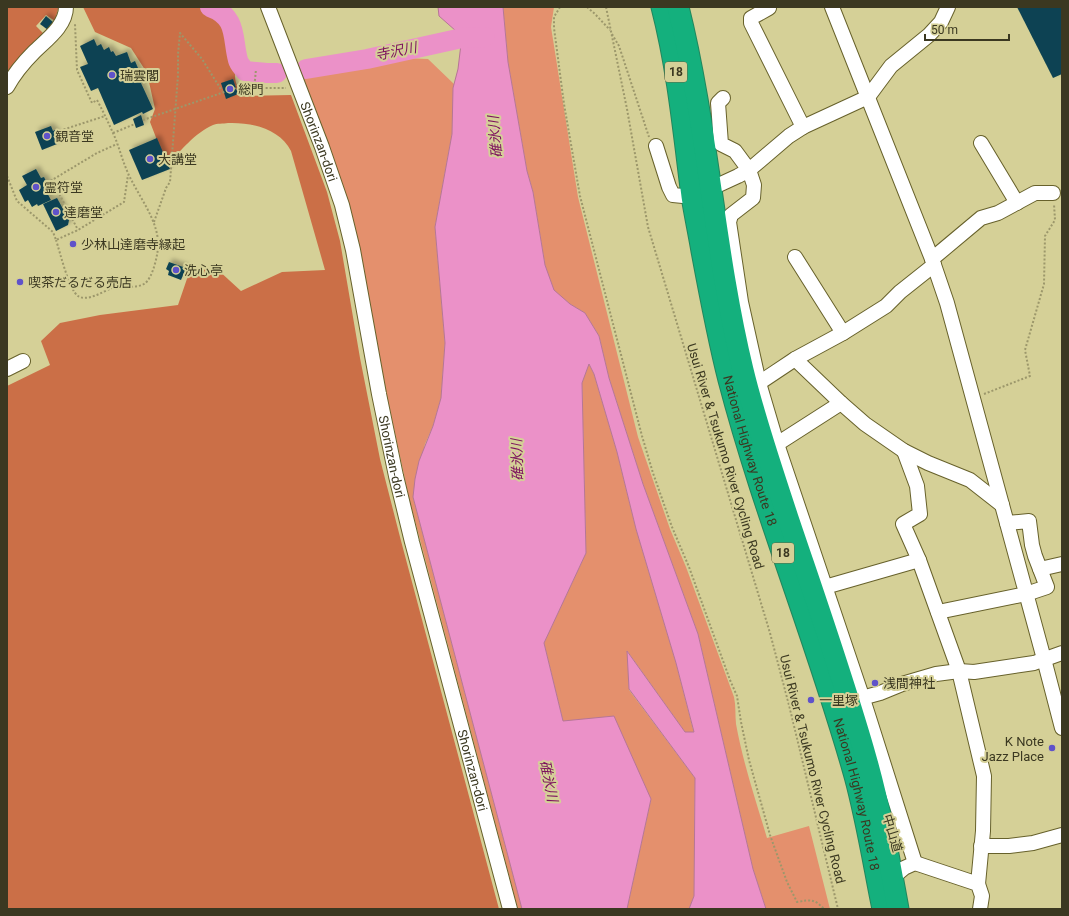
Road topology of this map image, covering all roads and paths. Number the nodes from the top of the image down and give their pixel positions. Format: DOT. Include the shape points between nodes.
graph roads {
  1 [pos="66,7"];
  2 [pos="268,7"];
  3 [pos="560,7"];
  4 [pos="587,7"];
  5 [pos="606,7"];
  6 [pos="662,7"];
  7 [pos="678,7"];
  8 [pos="832,7"];
  9 [pos="948,7"];
  10 [pos="769,8"];
  11 [pos="74,23"];
  12 [pos="611,32"];
  13 [pos="256,68"];
  14 [pos="7,87"];
  15 [pos="251,88"];
  16 [pos="290,88"];
  17 [pos="222,92"];
  18 [pos="868,97"];
  19 [pos="722,98"];
  20 [pos="175,109"];
  21 [pos="105,116"];
  22 [pos="143,120"];
  23 [pos="135,124"];
  24 [pos="803,127"];
  25 [pos="56,132"];
  26 [pos="113,133"];
  27 [pos="981,143"];
  28 [pos="117,144"];
  29 [pos="656,146"];
  30 [pos="749,170"];
  31 [pos="128,174"];
  32 [pos="7,176"];
  33 [pos="52,180"];
  34 [pos="47,183"];
  35 [pos="712,188"];
  36 [pos="1053,193"];
  37 [pos="692,195"];
  38 [pos="1017,203"];
  39 [pos="153,223"];
  40 [pos="78,230"];
  41 [pos="56,240"];
  42 [pos="795,257"];
  43 [pos="933,262"];
  44 [pos="843,333"];
  45 [pos="796,360"];
  46 [pos="23,361"];
  47 [pos="7,369"];
  48 [pos="758,383"];
  49 [pos="974,398"];
  50 [pos="841,403"];
  51 [pos="777,444"];
  52 [pos="904,450"];
  53 [pos="1002,505"];
  54 [pos="1007,523"];
  55 [pos="919,560"];
  56 [pos="1062,564"];
  57 [pos="1040,569"];
  58 [pos="825,587"];
  59 [pos="1026,594"];
  60 [pos="938,612"];
  61 [pos="1062,653"];
  62 [pos="1044,659"];
  63 [pos="959,671"];
  64 [pos="863,699"];
  65 [pos="1062,728"];
  66 [pos="1062,834"];
  67 [pos="982,846"];
  68 [pos="904,870"];
  69 [pos="978,884"];
  70 [pos="510,909"];
  71 [pos="824,909"];
  72 [pos="838,909"];
  73 [pos="883,909"];
  74 [pos="898,909"];
  75 [pos="911,909"];
  76 [pos="980,909"];
  1 -- 14 [label="street" via="62,21"];
  2 -- 70 [label="street, Shorinzan-dori" via="342,205 396,476"];
  3 -- 71 [label="path" via="554,17 554,28 575,167 642,436 672,527 737,696 751,768 770,835 787,882 797,902 810,900 817,902"];
  4 -- 12 [label="path"];
  5 -- 12 [label="path, Usui River & Tsukumo River Cycling Road"];
  6 -- 37 [label="highway, National Highway Route 18 / 18" via="670,37"];
  7 -- 35 [label="highway, National Highway Route 18 / 18"];
  8 -- 18 [label="street"];
  9 -- 18 [label="street" via="941,22 891,66"];
  10 -- 24 [label="street" via="751,18 751,23"];
  11 -- 21 [label="path" via="77,70 92,103 98,100"];
  12 -- 29 [label="path" via="619,46 650,139"];
  12 -- 72 [label="path, Usui River & Tsukumo River Cycling Road" via="648,227 770,633"];
  13 -- 15 [label="path"];
  15 -- 16 [label="path"];
  15 -- 17 [label="path" via="236,88"];
  17 -- 20 [label="path"];
  17 -- 20 [label="path" via="202,59 180,33"];
  18 -- 24 [label="street"];
  18 -- 43 [label="street"];
  19 -- 30 [label="street" via="718,103 721,144 735,151"];
  20 -- 22 [label="path"];
  20 -- 39 [label="path" via="170,182"];
  21 -- 25 [label="path"];
  21 -- 26 [label="path"];
  23 -- 26 [label="path"];
  24 -- 30 [label="street"];
  26 -- 28 [label="path"];
  27 -- 38 [label="street"];
  28 -- 31 [label="path"];
  28 -- 33 [label="path"];
  29 -- 37 [label="street" via="673,195"];
  30 -- 35 [label="street"];
  30 -- 48 [label="street" via="754,185 753,198 731,215 729,222 741,302"];
  31 -- 39 [label="path"];
  31 -- 40 [label="path" via="124,202"];
  32 -- 41 [label="path" via="17,201 53,232"];
  33 -- 34 [label="path"];
  33 -- 40 [label="path"];
  35 -- 37 [label="street"];
  35 -- 68 [label="highway, National Highway Route 18 / 18" via="729,305 759,431 836,661 866,759 880,816"];
  36 -- 38 [label="street" via="1035,193"];
  36 -- 49 [label="path" via="1055,220 1045,236 1044,284 1025,350 1030,376"];
  37 -- 73 [label="highway, National Highway Route 18 / 18" via="728,378 747,445 823,672 855,778"];
  38 -- 43 [label="street" via="981,218"];
  39 -- 41 [label="path" via="159,243 150,278 145,283 113,288 90,297 76,295 69,283"];
  40 -- 41 [label="path"];
  42 -- 44 [label="street"];
  43 -- 44 [label="street" via="886,306"];
  43 -- 49 [label="street"];
  44 -- 45 [label="street"];
  45 -- 48 [label="street"];
  45 -- 50 [label="street"];
  46 -- 47 [label="street"];
  48 -- 51 [label="street"];
  49 -- 53 [label="street"];
  50 -- 51 [label="street"];
  50 -- 52 [label="street" via="865,424"];
  51 -- 58 [label="street"];
  52 -- 53 [label="street" via="970,480"];
  52 -- 55 [label="street" via="917,486 920,514 902,524"];
  53 -- 54 [label="street"];
  54 -- 57 [label="street" via="1029,521 1032,545"];
  54 -- 59 [label="street"];
  55 -- 58 [label="street"];
  55 -- 60 [label="street"];
  56 -- 57 [label="street"];
  57 -- 59 [label="street" via="1047,587"];
  58 -- 64 [label="street"];
  59 -- 60 [label="street"];
  59 -- 62 [label="street"];
  60 -- 63 [label="street"];
  61 -- 62 [label="street"];
  62 -- 63 [label="street" via="1034,663 974,672"];
  62 -- 65 [label="street"];
  63 -- 64 [label="street" via="936,674"];
  63 -- 67 [label="street" via="984,776"];
  64 -- 68 [label="street"];
  66 -- 67 [label="street" via="1033,843"];
  67 -- 69 [label="street"];
  68 -- 69 [label="street"];
  68 -- 74 [label="highway, National Highway Route 18 / 18"];
  68 -- 75 [label="highway, 中山道 / 18"];
  69 -- 76 [label="street" via="982,896"];
}
